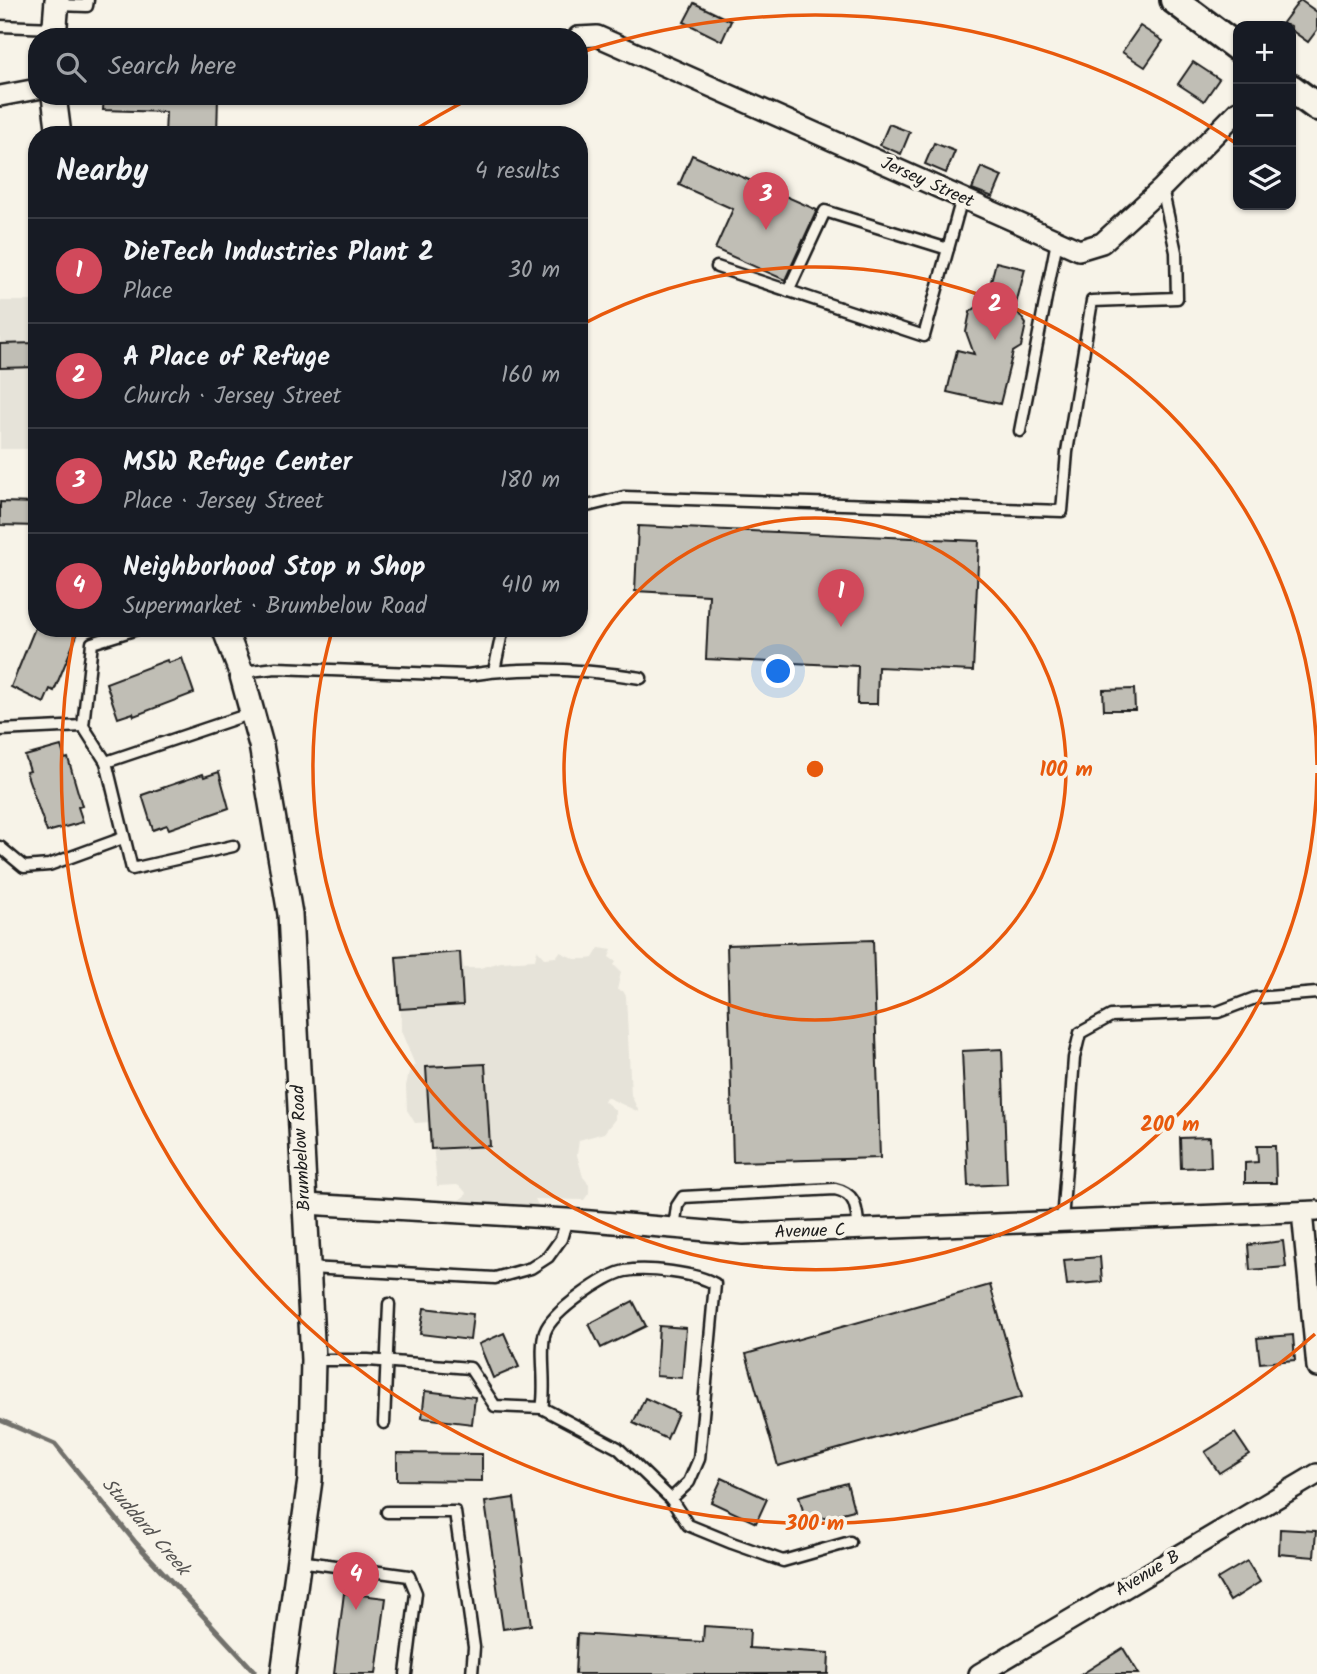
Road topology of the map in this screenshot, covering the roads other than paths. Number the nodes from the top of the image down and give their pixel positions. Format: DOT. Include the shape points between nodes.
graph roads {
  1 [pos="88,0"];
  2 [pos="1174,0"];
  3 [pos="56,17"];
  4 [pos="0,26"];
  5 [pos="588,36"];
  6 [pos="1233,44"];
  7 [pos="28,91"];
  8 [pos="1296,92"];
  9 [pos="0,96"];
  10 [pos="55,105"];
  11 [pos="1317,107"];
  12 [pos="1233,116"];
  13 [pos="58,126"];
  14 [pos="1162,188"];
  15 [pos="962,198"];
  16 [pos="1057,241"];
  17 [pos="948,249"];
  18 [pos="717,267"];
  19 [pos="788,291"];
  20 [pos="1020,431"];
  21 [pos="588,506"];
  22 [pos="111,637"];
  23 [pos="227,637"];
  24 [pos="501,637"];
  25 [pos="494,671"];
  26 [pos="241,672"];
  27 [pos="641,678"];
  28 [pos="252,712"];
  29 [pos="83,726"];
  30 [pos="0,730"];
  31 [pos="106,762"];
  32 [pos="123,838"];
  33 [pos="233,846"];
  34 [pos="0,847"];
  35 [pos="1317,993"];
  36 [pos="305,1204"];
  37 [pos="1310,1212"];
  38 [pos="567,1219"];
  39 [pos="1062,1223"];
  40 [pos="674,1230"];
  41 [pos="859,1231"];
  42 [pos="308,1268"];
  43 [pos="389,1304"];
  44 [pos="313,1360"];
  45 [pos="388,1361"];
  46 [pos="1317,1367"];
  47 [pos="542,1408"];
  48 [pos="384,1423"];
  49 [pos="1317,1474"];
  50 [pos="671,1499"];
  51 [pos="387,1512"];
  52 [pos="850,1542"];
  53 [pos="298,1561"];
  54 [pos="283,1674"];
  55 [pos="406,1674"];
  56 [pos="472,1674"];
  57 [pos="979,1674"];
  1 -- 3 [label="lane" via="87,6"];
  2 -- 6 [label="main road"];
  3 -- 4 [label="lane"];
  5 -- 15 [label="street, Jersey Street" via="597,36"];
  7 -- 9 [label="street"];
  8 -- 11 [label="main road"];
  10 -- 13 [label="street"];
  12 -- 14 [label="street, Jersey Street"];
  14 -- 16 [label="street, Jersey Street" via="1102,243 1079,250"];
  14 -- 21 [label="lane" via="1177,252 1177,299 1092,301 1062,511 624,497"];
  15 -- 16 [label="street, Jersey Street"];
  15 -- 17 [label="lane"];
  16 -- 20 [label="lane"];
  17 -- 19 [label="lane" via="825,211"];
  17 -- 19 [label="lane" via="924,336"];
  18 -- 19 [label="lane"];
  22 -- 29 [label="lane" via="92,643"];
  23 -- 26 [label="street, Brumbelow Road"];
  24 -- 25 [label="lane"];
  25 -- 26 [label="lane" via="468,676 276,668"];
  25 -- 27 [label="lane" via="600,671"];
  26 -- 28 [label="street, Brumbelow Road"];
  28 -- 31 [label="lane"];
  28 -- 36 [label="street, Brumbelow Road" via="290,914"];
  29 -- 30 [label="lane"];
  29 -- 31 [label="lane"];
  31 -- 32 [label="lane"];
  32 -- 33 [label="lane" via="132,869"];
  32 -- 34 [label="lane" via="49,865 24,867"];
  35 -- 39 [label="lane" via="1255,998 1218,1012 1111,1016 1080,1033 1074,1058"];
  36 -- 38 [label="street, Avenue C"];
  36 -- 42 [label="street, Brumbelow Road"];
  37 -- 39 [label="street, Avenue C"];
  37 -- 46 [label="street"];
  38 -- 40 [label="street, Avenue C"];
  38 -- 42 [label="lane" via="561,1239 548,1257 531,1268 495,1278"];
  39 -- 41 [label="street, Avenue C"];
  40 -- 41 [label="street, Avenue C" via="743,1234"];
  40 -- 41 [label="lane" via="683,1197 835,1189 855,1199"];
  42 -- 44 [label="street, Brumbelow Road"];
  43 -- 45 [label="lane"];
  44 -- 45 [label="lane"];
  44 -- 53 [label="street, Brumbelow Road" via="310,1480"];
  45 -- 47 [label="lane" via="470,1367 495,1406"];
  45 -- 48 [label="lane"];
  47 -- 50 [label="lane" via="618,1448"];
  47 -- 50 [label="lane" via="545,1332 570,1301 624,1271 698,1275 715,1284 699,1460 689,1482"];
  49 -- 57 [label="street, Avenue B"];
  50 -- 52 [label="lane" via="688,1525 783,1561"];
  51 -- 56 [label="lane" via="456,1512 474,1647"];
  53 -- 54 [label="street, Brumbelow Road"];
  53 -- 55 [label="lane" via="409,1576 416,1593"];
}
